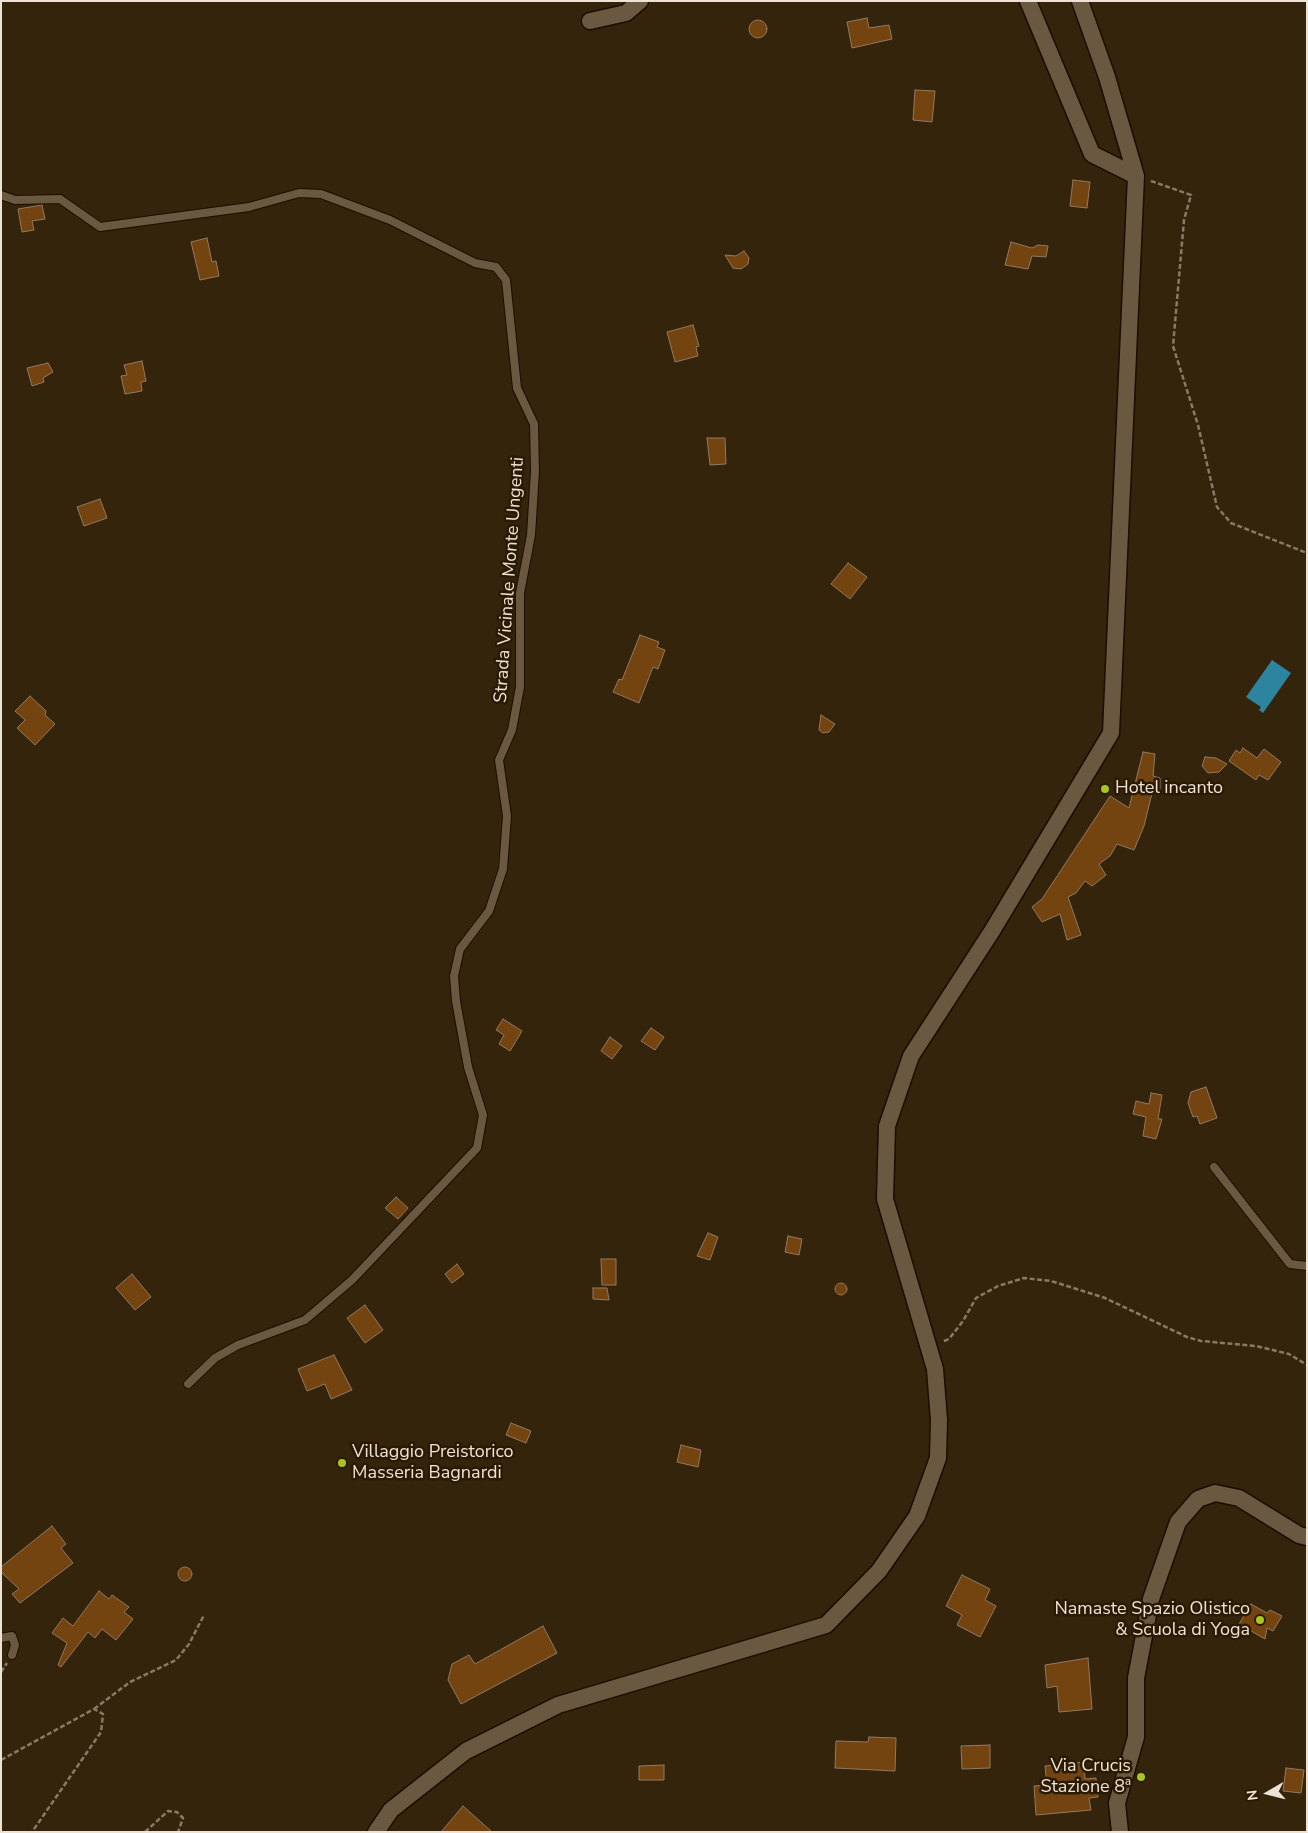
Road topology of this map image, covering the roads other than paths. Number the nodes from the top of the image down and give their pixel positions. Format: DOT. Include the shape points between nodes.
graph roads {
  1 [pos="640,1"];
  2 [pos="1028,1"];
  3 [pos="1080,1"];
  4 [pos="590,21"];
  5 [pos="1136,176"];
  6 [pos="1,195"];
  7 [pos="1214,1167"];
  8 [pos="1307,1266"];
  9 [pos="188,1384"];
  10 [pos="1307,1537"];
  11 [pos="1,1638"];
  12 [pos="12,1654"];
  13 [pos="376,1832"];
  14 [pos="1120,1832"];
  1 -- 4 [label="street" via="626,13"];
  2 -- 5 [label="street" via="1092,154"];
  3 -- 5 [label="street" via="1107,77"];
  5 -- 13 [label="street" via="1111,733 992,931 911,1056 887,1126 885,1199 935,1369 939,1420 938,1458 917,1516 878,1571 826,1625 558,1705 466,1751 391,1810"];
  6 -- 9 [label="lane, Strada Vicinale Monte Ungenti" via="15,200 60,199 100,227 249,207 298,193 321,194 390,220 476,263 496,267 506,280 517,388 534,424 531,535 520,593 520,687 512,730 499,760 507,816 503,869 489,912 460,949 454,976 468,1067 482,1115 477,1148 352,1280 305,1320 238,1345 215,1358"];
  7 -- 8 [label="lane" via="1290,1264"];
  10 -- 14 [label="street" via="1240,1498 1215,1493 1198,1499 1178,1522 1151,1599 1139,1660 1136,1737 1118,1803"];
  11 -- 12 [label="lane" via="12,1636 15,1645"];
}
